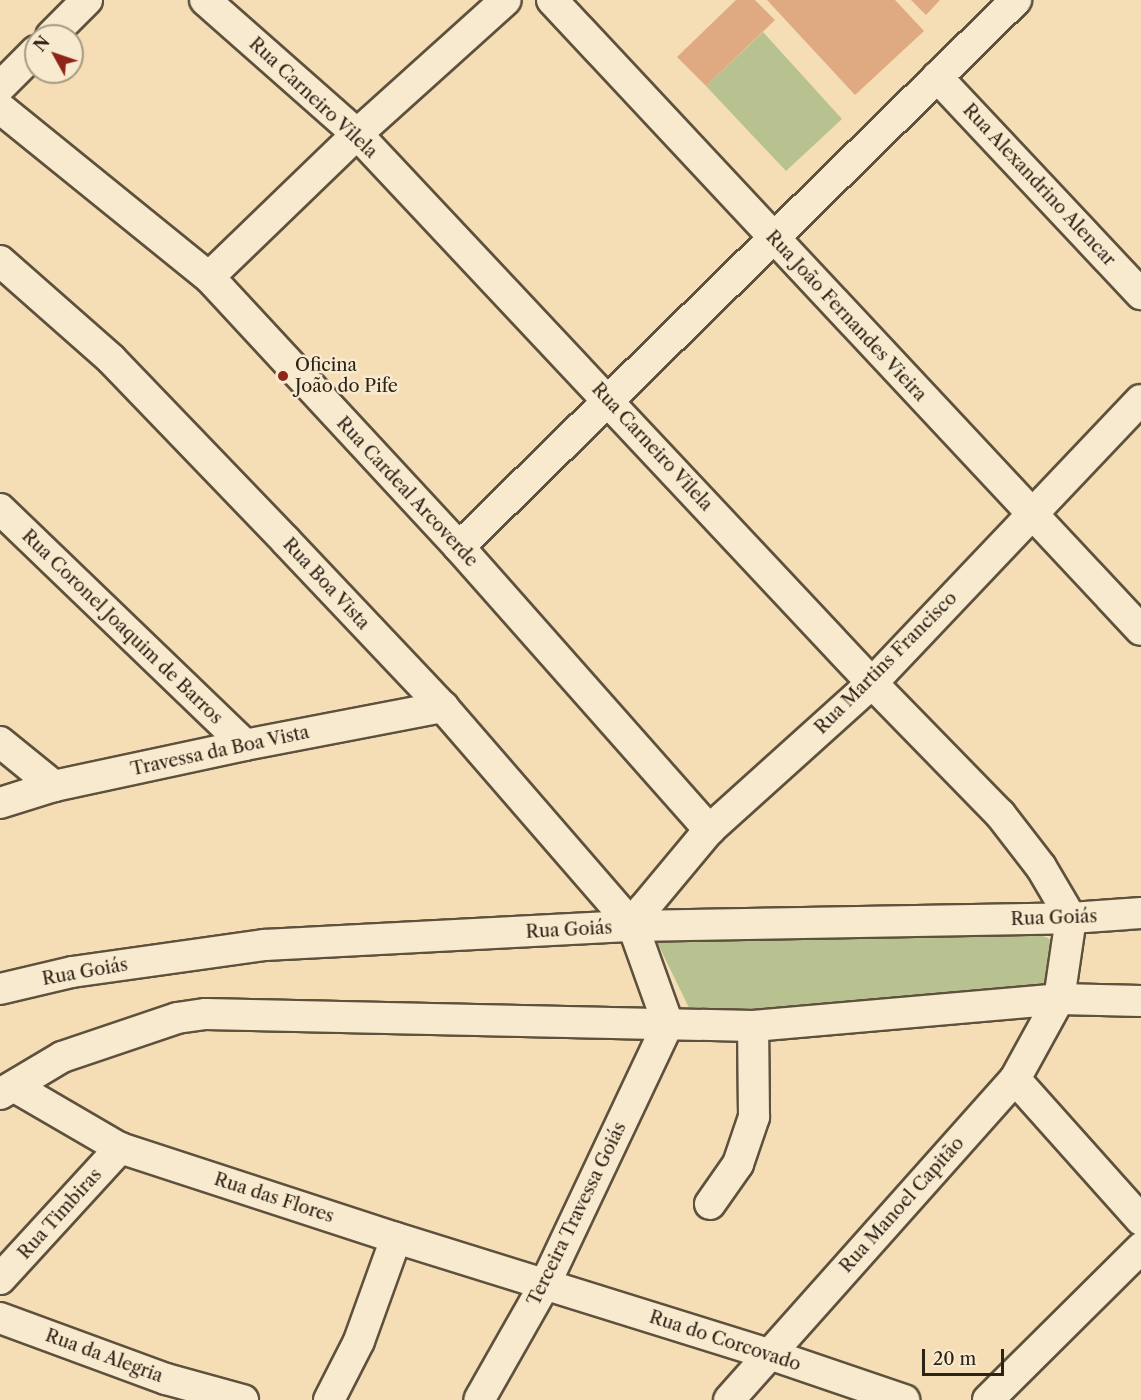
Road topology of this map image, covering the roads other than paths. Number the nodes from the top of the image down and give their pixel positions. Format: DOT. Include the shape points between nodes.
graph roads {
  1 [pos="87,0"];
  2 [pos="205,0"];
  3 [pos="506,0"];
  4 [pos="552,0"];
  5 [pos="1016,0"];
  6 [pos="63,24"];
  7 [pos="24,63"];
  8 [pos="937,77"];
  9 [pos="0,87"];
  10 [pos="0,108"];
  11 [pos="357,134"];
  12 [pos="774,237"];
  13 [pos="0,261"];
  14 [pos="209,277"];
  15 [pos="1141,294"];
  16 [pos="608,399"];
  17 [pos="1141,400"];
  18 [pos="0,509"];
  19 [pos="1030,515"];
  20 [pos="459,547"];
  21 [pos="1141,630"];
  22 [pos="872,682"];
  23 [pos="442,707"];
  24 [pos="0,742"];
  25 [pos="245,745"];
  26 [pos="54,786"];
  27 [pos="0,803"];
  28 [pos="709,830"];
  29 [pos="1141,914"];
  30 [pos="1071,918"];
  31 [pos="633,926"];
  32 [pos="0,989"];
  33 [pos="1059,999"];
  34 [pos="1141,1001"];
  35 [pos="668,1024"];
  36 [pos="753,1026"];
  37 [pos="1015,1079"];
  38 [pos="7,1091"];
  39 [pos="120,1148"];
  40 [pos="710,1204"];
  41 [pos="1141,1220"];
  42 [pos="396,1238"];
  43 [pos="1141,1248"];
  44 [pos="0,1279"];
  45 [pos="546,1284"];
  46 [pos="0,1318"];
  47 [pos="769,1354"];
  48 [pos="243,1400"];
  49 [pos="329,1400"];
  50 [pos="479,1400"];
  51 [pos="729,1400"];
  52 [pos="904,1400"];
  53 [pos="988,1400"];
  1 -- 6 [label="street"];
  2 -- 11 [label="street, Rua Carneiro Vilela"];
  3 -- 11 [label="street"];
  4 -- 12 [label="street, Rua João Fernandes Vieira"];
  5 -- 8 [label="street"];
  7 -- 9 [label="street"];
  8 -- 12 [label="street"];
  8 -- 15 [label="street, Rua Alexandrino Alencar"];
  10 -- 14 [label="street, Rua Cardeal Arcoverde"];
  11 -- 14 [label="street"];
  11 -- 16 [label="street, Rua Carneiro Vilela"];
  12 -- 16 [label="street"];
  12 -- 19 [label="street, Rua João Fernandes Vieira"];
  13 -- 23 [label="street, Rua Boa Vista" via="111,359"];
  14 -- 20 [label="street, Rua Cardeal Arcoverde"];
  16 -- 20 [label="street"];
  16 -- 22 [label="street, Rua Carneiro Vilela"];
  17 -- 19 [label="street, Rua Martins Francisco"];
  18 -- 25 [label="street, Rua Coronel Joaquim de Barros"];
  19 -- 21 [label="street, Rua João Fernandes Vieira"];
  19 -- 22 [label="street, Rua Martins Francisco"];
  20 -- 28 [label="street, Rua Cardeal Arcoverde"];
  22 -- 28 [label="street, Rua Martins Francisco"];
  22 -- 30 [label="street, Rua Carneiro Vilela" via="1000,814 1041,867"];
  23 -- 25 [label="street, Travessa da Boa Vista"];
  23 -- 31 [label="street, Rua Boa Vista"];
  24 -- 26 [label="street"];
  25 -- 26 [label="street, Travessa da Boa Vista"];
  26 -- 27 [label="street, Travessa da Boa Vista"];
  28 -- 31 [label="street, Rua Martins Francisco"];
  29 -- 30 [label="street, Rua Goiás"];
  30 -- 31 [label="street, Rua Goiás"];
  30 -- 33 [label="street"];
  31 -- 32 [label="street, Rua Goiás" via="264,945 72,972"];
  31 -- 35 [label="street"];
  33 -- 34 [label="street"];
  33 -- 36 [label="street"];
  33 -- 37 [label="street, Rua Manoel Capitão"];
  35 -- 36 [label="street"];
  35 -- 38 [label="street" via="206,1014 177,1018 73,1053"];
  35 -- 45 [label="street, Terceira Travessa Goiás"];
  36 -- 40 [label="street" via="754,1118 738,1164"];
  37 -- 41 [label="street"];
  37 -- 47 [label="street, Rua Manoel Capitão"];
  38 -- 39 [label="street, Rua das Flores"];
  39 -- 42 [label="street, Rua das Flores"];
  39 -- 44 [label="street, Rua Timbiras"];
  42 -- 45 [label="street, Rua das Flores"];
  42 -- 49 [label="street" via="359,1341"];
  43 -- 53 [label="street"];
  45 -- 47 [label="street, Rua do Corcovado"];
  45 -- 50 [label="street, Terceira Travessa Goiás"];
  46 -- 48 [label="street, Rua da Alegria" via="166,1379"];
  47 -- 51 [label="street, Rua Manoel Capitão"];
  47 -- 52 [label="street, Rua do Corcovado"];
}
